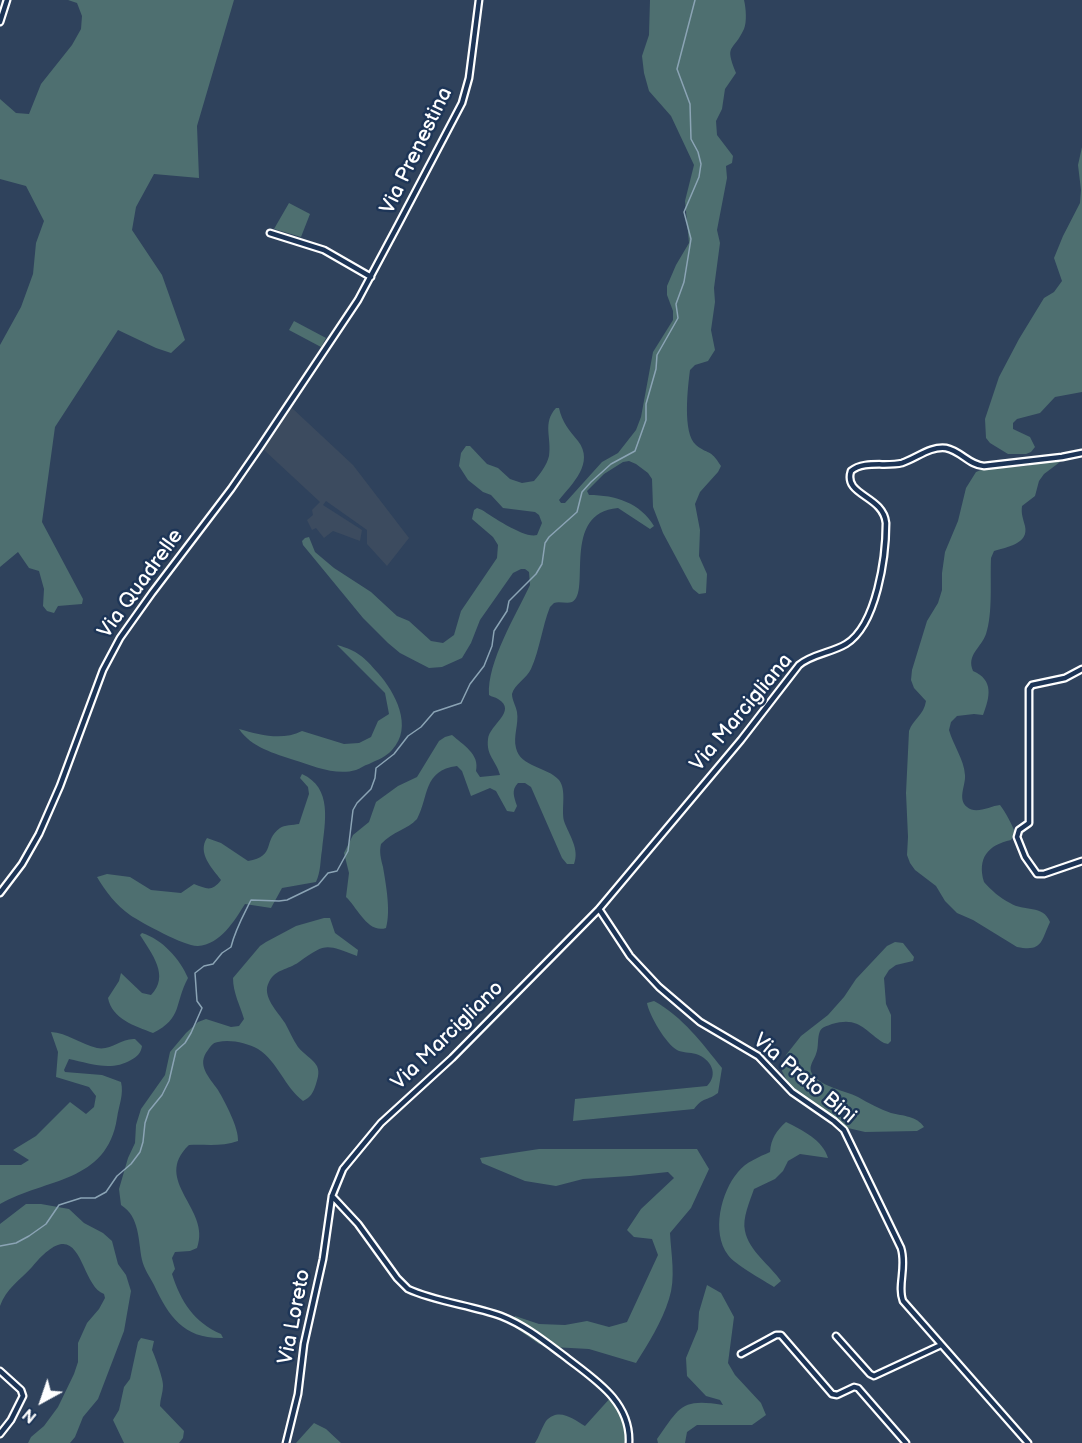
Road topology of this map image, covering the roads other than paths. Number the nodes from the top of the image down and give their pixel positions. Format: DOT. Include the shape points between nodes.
graph roads {
  1 [pos="7,0"];
  2 [pos="479,0"];
  3 [pos="0,22"];
  4 [pos="270,233"];
  5 [pos="371,277"];
  6 [pos="353,307"];
  7 [pos="1082,453"];
  8 [pos="1082,669"];
  9 [pos="1082,861"];
  10 [pos="0,893"];
  11 [pos="599,909"];
  12 [pos="332,1196"];
  13 [pos="836,1336"];
  14 [pos="941,1345"];
  15 [pos="741,1354"];
  16 [pos="0,1371"];
  17 [pos="0,1434"];
  18 [pos="286,1443"];
  19 [pos="629,1443"];
  20 [pos="906,1443"];
  21 [pos="1028,1443"];
  1 -- 3 [label="street"];
  2 -- 5 [label="street, Via Prenestina" via="462,103"];
  4 -- 5 [label="street" via="324,250"];
  5 -- 6 [label="street, Via Prenestina"];
  6 -- 10 [label="street, Via Quadrelle" via="237,481 118,640 43,825 28,855"];
  7 -- 11 [label="street, Via Marcigliana" via="984,466 950,449 937,448 902,463 853,470 852,486 879,506 886,521 881,581 866,619 848,643 805,660 792,673 747,734"];
  8 -- 9 [label="street" via="1029,689 1029,823 1019,830 1017,837 1037,874"];
  11 -- 12 [label="street, Via Marcigliano" via="381,1124 343,1169"];
  11 -- 14 [label="street, Via Prato Bini" via="659,987 700,1022 755,1054 792,1092 844,1130 901,1248 902,1300"];
  12 -- 18 [label="street, Via Loreto"];
  12 -- 19 [label="street" via="406,1288 522,1325 596,1380 623,1413"];
  13 -- 14 [label="street" via="874,1376"];
  14 -- 21 [label="street, Via Prato Bini"];
  15 -- 20 [label="street" via="781,1335 834,1395 858,1388"];
  16 -- 17 [label="street" via="23,1396"];
}
